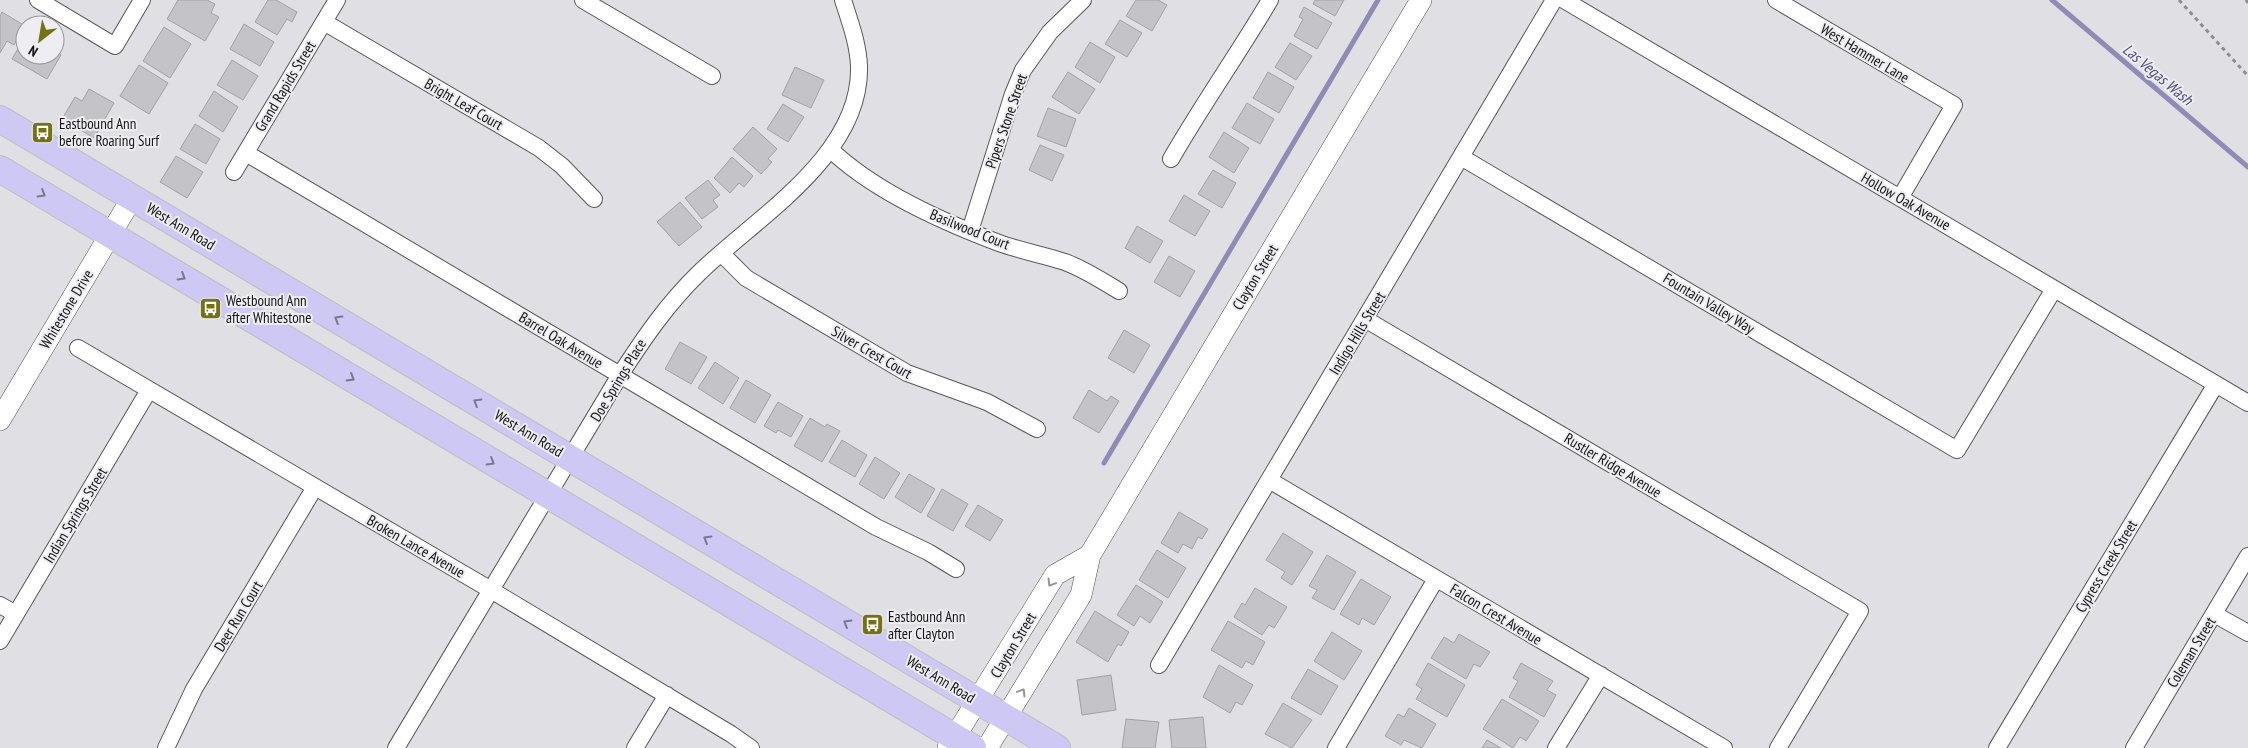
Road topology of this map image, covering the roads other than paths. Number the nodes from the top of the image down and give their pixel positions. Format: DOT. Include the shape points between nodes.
graph roads {
  1 [pos="38,0"];
  2 [pos="142,0"];
  3 [pos="337,0"];
  4 [pos="583,0"];
  5 [pos="843,0"];
  6 [pos="1083,0"];
  7 [pos="1270,0"];
  8 [pos="1421,0"];
  9 [pos="1554,0"];
  10 [pos="1564,0"];
  11 [pos="1776,0"];
  12 [pos="324,22"];
  13 [pos="712,76"];
  14 [pos="0,119"];
  15 [pos="831,150"];
  16 [pos="246,153"];
  17 [pos="1461,157"];
  18 [pos="1171,159"];
  19 [pos="0,169"];
  20 [pos="234,172"];
  21 [pos="132,198"];
  22 [pos="1900,198"];
  23 [pos="594,199"];
  24 [pos="970,231"];
  25 [pos="110,234"];
  26 [pos="720,253"];
  27 [pos="2054,288"];
  28 [pos="1119,291"];
  29 [pos="1365,319"];
  30 [pos="78,348"];
  31 [pos="620,375"];
  32 [pos="2216,384"];
  33 [pos="149,390"];
  34 [pos="2248,403"];
  35 [pos="0,420"];
  36 [pos="1037,429"];
  37 [pos="572,458"];
  38 [pos="1269,480"];
  39 [pos="315,486"];
  40 [pos="548,496"];
  41 [pos="1090,555"];
  42 [pos="2248,556"];
  43 [pos="956,568"];
  44 [pos="1436,578"];
  45 [pos="491,590"];
  46 [pos="0,605"];
  47 [pos="16,614"];
  48 [pos="2214,614"];
  49 [pos="2248,633"];
  50 [pos="0,641"];
  51 [pos="1159,665"];
  52 [pos="1601,676"];
  53 [pos="667,695"];
  54 [pos="978,702"];
  55 [pos="1006,718"];
  56 [pos="959,744"];
  57 [pos="166,748"];
  58 [pos="396,748"];
  59 [pos="635,748"];
  60 [pos="751,748"];
  61 [pos="987,748"];
  62 [pos="1057,748"];
  63 [pos="1336,748"];
  64 [pos="1556,748"];
  65 [pos="1724,748"];
  66 [pos="1778,748"];
  67 [pos="1997,748"];
  68 [pos="2134,748"];
  1 -- 2 [label="street" via="114,46"];
  3 -- 12 [label="street, Grand Rapids Street"];
  4 -- 13 [label="street"];
  5 -- 15 [label="street, Doe Springs Place" via="856,42 859,68 849,115"];
  6 -- 24 [label="street, Pipers Stone Street" via="1050,32 1023,70"];
  7 -- 18 [label="street"];
  8 -- 41 [label="street, Clayton Street"];
  9 -- 17 [label="street, Indigo Hills Street"];
  10 -- 22 [label="street, Hollow Oak Avenue"];
  11 -- 22 [label="street, West Hammer Lane" via="1954,105"];
  12 -- 16 [label="street, Grand Rapids Street"];
  12 -- 23 [label="street, Bright Leaf Court" via="539,148"];
  14 -- 21 [label="main road, West Ann Road"];
  15 -- 24 [label="street, Basilwood Court" via="858,173 940,219"];
  15 -- 26 [label="street, Doe Springs Place" via="812,172"];
  16 -- 20 [label="street, Grand Rapids Street"];
  16 -- 31 [label="street, Barrel Oak Avenue"];
  17 -- 27 [label="street, Fountain Valley Way" via="1957,450"];
  17 -- 29 [label="street, Indigo Hills Street"];
  19 -- 25 [label="main road, one-way"];
  21 -- 25 [label="street, Whitestone Drive"];
  37 -- 21 [label="main road, West Ann Road, one-way"];
  22 -- 27 [label="street, Hollow Oak Avenue"];
  24 -- 28 [label="street, Basilwood Court" via="1064,262"];
  25 -- 35 [label="street, Whitestone Drive"];
  25 -- 40 [label="main road, one-way"];
  26 -- 31 [label="street, Doe Springs Place" via="671,301"];
  26 -- 36 [label="street, Silver Crest Court" via="746,278 907,373 987,402"];
  27 -- 32 [label="street, Hollow Oak Avenue"];
  29 -- 38 [label="street, Indigo Hills Street"];
  29 -- 66 [label="street, Rustler Ridge Avenue" via="1860,611"];
  30 -- 33 [label="street, Broken Lance Avenue"];
  31 -- 37 [label="street, Doe Springs Place"];
  31 -- 43 [label="street, Barrel Oak Avenue" via="876,527"];
  32 -- 34 [label="street, Hollow Oak Avenue"];
  32 -- 67 [label="street, Cypress Creek Street"];
  33 -- 39 [label="street, Broken Lance Avenue"];
  33 -- 47 [label="street, Indian Springs Street"];
  37 -- 40 [label="street, Doe Springs Place"];
  54 -- 37 [label="main road, West Ann Road, one-way"];
  38 -- 44 [label="street, Falcon Crest Avenue"];
  38 -- 51 [label="street, Indigo Hills Street"];
  39 -- 45 [label="street, Broken Lance Avenue"];
  39 -- 57 [label="street, Deer Run Court" via="194,690"];
  40 -- 45 [label="street, Doe Springs Place"];
  40 -- 56 [label="main road"];
  41 -- 54 [label="street, Clayton Street, one-way" via="1055,575"];
  55 -- 41 [label="street, Clayton Street, one-way" via="1081,595"];
  42 -- 48 [label="street, Coleman Street"];
  44 -- 52 [label="street, Falcon Crest Avenue"];
  44 -- 63 [label="street"];
  45 -- 53 [label="street, Broken Lance Avenue"];
  45 -- 58 [label="street, Doe Springs Place"];
  46 -- 47 [label="street"];
  47 -- 50 [label="street, Indian Springs Street"];
  48 -- 49 [label="street"];
  48 -- 68 [label="street, Coleman Street"];
  52 -- 64 [label="street"];
  52 -- 65 [label="street, Falcon Crest Avenue"];
  53 -- 59 [label="street"];
  53 -- 60 [label="street, Broken Lance Avenue"];
  54 -- 55 [label="main road, West Ann Road"];
  54 -- 56 [label="street, Clayton Street"];
  55 -- 61 [label="street, Clayton Street"];
  55 -- 62 [label="main road, West Ann Road"];
}
